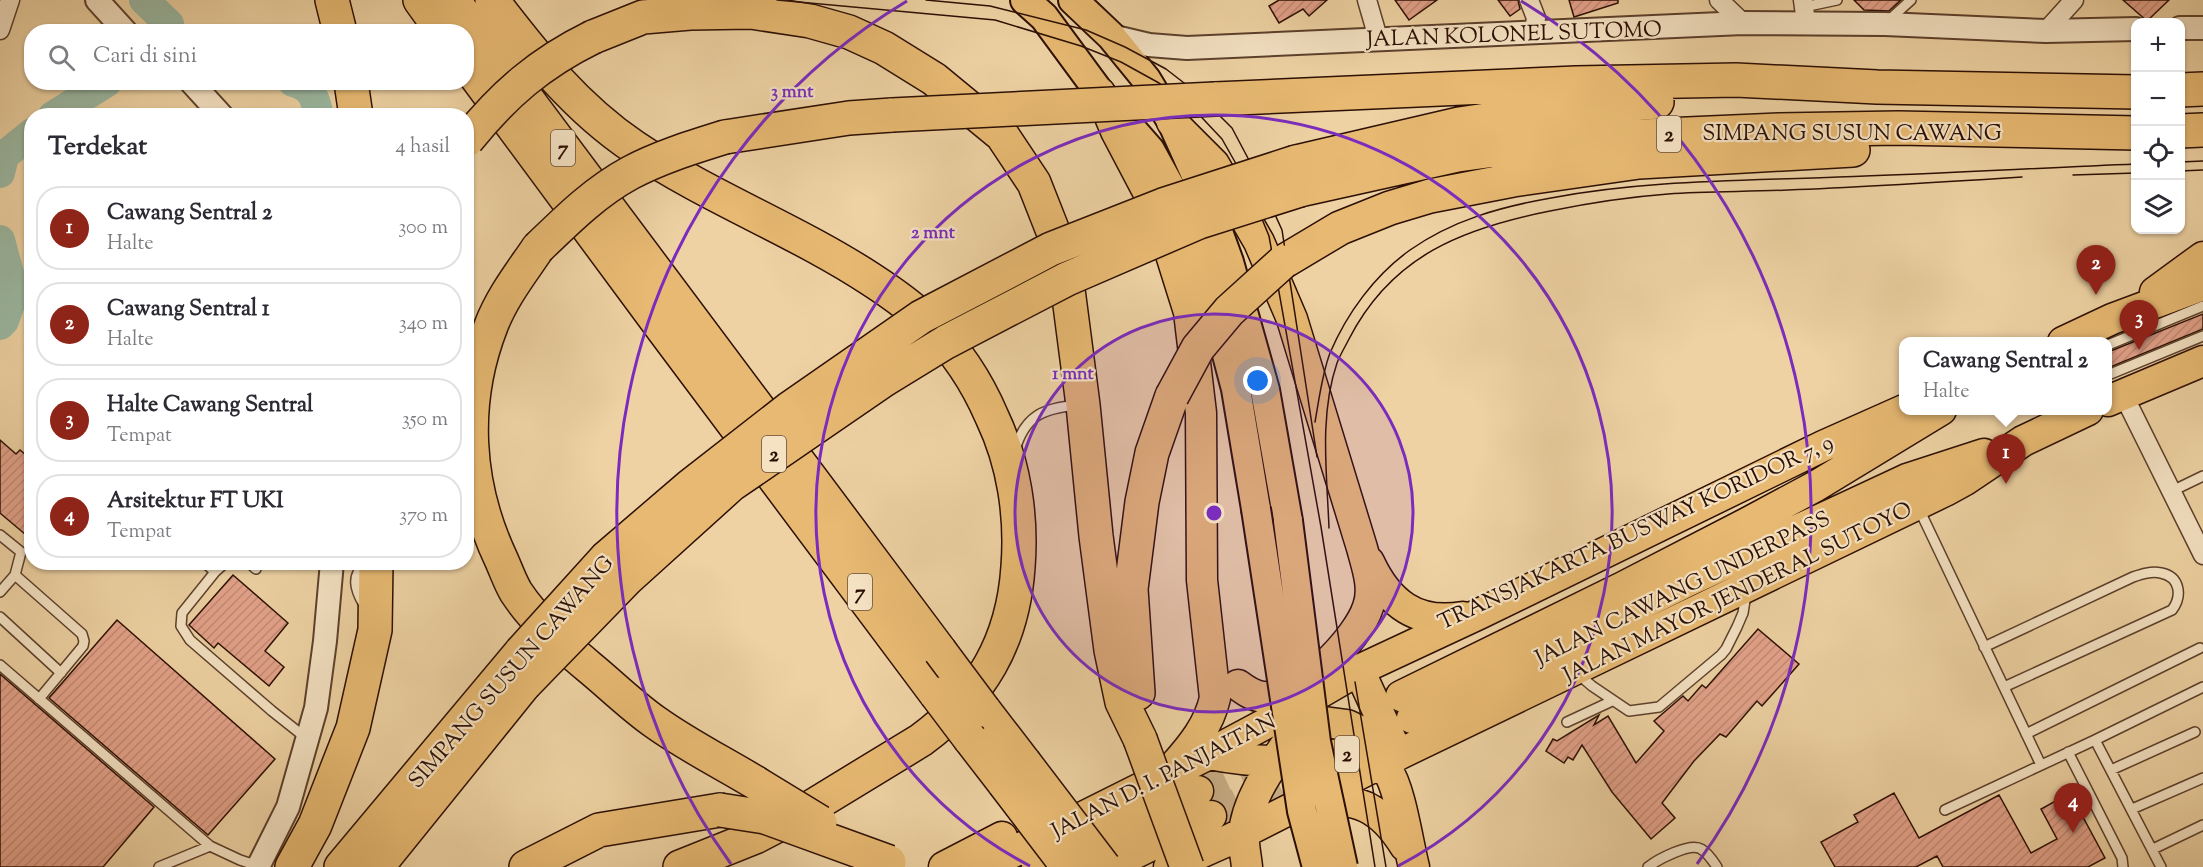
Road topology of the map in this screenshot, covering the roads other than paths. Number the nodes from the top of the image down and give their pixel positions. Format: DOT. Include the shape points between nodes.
graph roads {
  1 [pos="10,0"];
  2 [pos="97,0"];
  3 [pos="113,0"];
  4 [pos="332,0"];
  5 [pos="420,0"];
  6 [pos="453,0"];
  7 [pos="492,0"];
  8 [pos="1025,0"];
  9 [pos="1073,0"];
  10 [pos="1367,0"];
  11 [pos="1529,0"];
  12 [pos="1719,0"];
  13 [pos="1837,0"];
  14 [pos="1911,0"];
  15 [pos="2074,0"];
  16 [pos="1804,10"];
  17 [pos="1743,23"];
  18 [pos="119,24"];
  19 [pos="136,24"];
  20 [pos="338,24"];
  21 [pos="437,24"];
  22 [pos="471,24"];
  23 [pos="1885,24"];
  24 [pos="474,28"];
  25 [pos="2185,28"];
  26 [pos="2203,28"];
  27 [pos="2131,29"];
  28 [pos="0,30"];
  29 [pos="2046,31"];
  30 [pos="1534,33"];
  31 [pos="1111,36"];
  32 [pos="1377,38"];
  33 [pos="474,74"];
  34 [pos="1877,87"];
  35 [pos="2203,89"];
  36 [pos="185,90"];
  37 [pos="352,90"];
  38 [pos="2185,90"];
  39 [pos="2131,92"];
  40 [pos="1100,93"];
  41 [pos="199,100"];
  42 [pos="355,108"];
  43 [pos="1172,122"];
  44 [pos="2203,130"];
  45 [pos="474,131"];
  46 [pos="2185,131"];
  47 [pos="2043,132"];
  48 [pos="2131,133"];
  49 [pos="1298,176"];
  50 [pos="2200,269"];
  51 [pos="2203,306"];
  52 [pos="2147,320"];
  53 [pos="2115,334"];
  54 [pos="2203,336"];
  55 [pos="2096,337"];
  56 [pos="2203,361"];
  57 [pos="2113,390"];
  58 [pos="474,392"];
  59 [pos="1083,405"];
  60 [pos="1927,415"];
  61 [pos="1928,415"];
  62 [pos="1928,415"];
  63 [pos="2055,415"];
  64 [pos="2079,415"];
  65 [pos="2023,441"];
  66 [pos="1863,445"];
  67 [pos="474,472"];
  68 [pos="2203,476"];
  69 [pos="2170,492"];
  70 [pos="1917,504"];
  71 [pos="1018,515"];
  72 [pos="0,535"];
  73 [pos="1362,548"];
  74 [pos="2203,555"];
  75 [pos="319,570"];
  76 [pos="331,570"];
  77 [pos="360,570"];
  78 [pos="376,570"];
  79 [pos="215,572"];
  80 [pos="15,575"];
  81 [pos="1748,586"];
  82 [pos="0,592"];
  83 [pos="376,614"];
  84 [pos="1479,614"];
  85 [pos="1205,615"];
  86 [pos="0,617"];
  87 [pos="1984,647"];
  88 [pos="2200,648"];
  89 [pos="1211,653"];
  90 [pos="1399,663"];
  91 [pos="0,665"];
  92 [pos="1574,670"];
  93 [pos="61,673"];
  94 [pos="1350,675"];
  95 [pos="1238,685"];
  96 [pos="2004,687"];
  97 [pos="2203,687"];
  98 [pos="39,699"];
  99 [pos="1612,701"];
  100 [pos="1292,718"];
  101 [pos="1567,722"];
  102 [pos="2195,732"];
  103 [pos="2026,734"];
  104 [pos="1441,735"];
  105 [pos="306,738"];
  106 [pos="1140,740"];
  107 [pos="2095,740"];
  108 [pos="2068,752"];
  109 [pos="1390,759"];
  110 [pos="1275,761"];
  111 [pos="2041,765"];
  112 [pos="2111,770"];
  113 [pos="1014,772"];
  114 [pos="2203,778"];
  115 [pos="1207,806"];
  116 [pos="1945,810"];
  117 [pos="2132,810"];
  118 [pos="2203,825"];
  119 [pos="210,846"];
  120 [pos="2153,849"];
  121 [pos="1413,863"];
  122 [pos="893,864"];
  123 [pos="1654,865"];
  124 [pos="159,867"];
  125 [pos="258,867"];
  126 [pos="292,867"];
  127 [pos="341,867"];
  128 [pos="377,867"];
  129 [pos="526,867"];
  130 [pos="680,867"];
  131 [pos="944,867"];
  132 [pos="983,867"];
  133 [pos="1037,867"];
  134 [pos="1068,867"];
  135 [pos="1105,867"];
  136 [pos="1169,867"];
  137 [pos="1179,867"];
  138 [pos="1187,867"];
  139 [pos="1247,867"];
  140 [pos="1257,867"];
  141 [pos="1317,867"];
  142 [pos="1343,867"];
  143 [pos="1717,867"];
  144 [pos="2123,867"];
  145 [pos="2161,867"];
  1 -- 28 [label="street"];
  2 -- 18 [label="street"];
  3 -- 19 [label="street"];
  4 -- 20 [label="highway"];
  5 -- 21 [label="highway"];
  6 -- 22 [label="highway, 7, bridge"];
  7 -- 71 [label="highway" via="557,81 619,136 661,164 855,269 929,323 962,362 989,408 1009,465"];
  8 -- 40 [label="main road" via="1044,17"];
  9 -- 31 [label="main road"];
  10 -- 32 [label="street"];
  11 -- 30 [label="street" via="1536,18"];
  12 -- 17 [label="street"];
  13 -- 16 [label="lane"];
  14 -- 23 [label="lane"];
  15 -- 29 [label="street"];
  16 -- 17 [label="street, JALAN KOLONEL SUTOMO"];
  16 -- 23 [label="street, JALAN KOLONEL SUTOMO"];
  17 -- 30 [label="street, JALAN KOLONEL SUTOMO"];
  23 -- 29 [label="street, JALAN KOLONEL SUTOMO"];
  24 -- 113 [label="highway, 7, bridge" via="984,710"];
  25 -- 26 [label="street"];
  27 -- 29 [label="street, JALAN KOLONEL SUTOMO"];
  30 -- 32 [label="street, JALAN KOLONEL SUTOMO"];
  31 -- 32 [label="street, JALAN KOLONEL SUTOMO" via="1187,48"];
  31 -- 43 [label="main road" via="1146,79"];
  33 -- 113 [label="highway, 7, bridge" via="970,739"];
  34 -- 39 [label="highway, 2"];
  34 -- 49 [label="highway, SIMPANG SUSUN CAWANG / 2" via="1554,110 1459,124"];
  34 -- 58 [label="highway, bridge" via="1725,80 1576,83 892,115 725,137 631,172 575,211 538,248 491,326"];
  35 -- 38 [label="highway"];
  36 -- 41 [label="street"];
  37 -- 42 [label="highway"];
  40 -- 85 [label="highway" via="1159,212 1189,312 1201,413"];
  40 -- 141 [label="main road, bridge" via="1150,150 1184,212 1203,263 1236,389 1302,811"];
  43 -- 73 [label="highway" via="1214,164 1259,242 1292,319"];
  43 -- 142 [label="main road, bridge" via="1229,262 1265,390 1288,521 1316,742"];
  44 -- 46 [label="highway"];
  45 -- 59 [label="highway, bridge" via="524,79 546,63 593,37 643,17 717,12 770,14 849,32 884,48 965,102 1002,135 1034,183 1058,244 1067,282"];
  47 -- 48 [label="highway, 2"];
  47 -- 49 [label="highway, SIMPANG SUSUN CAWANG / 2" via="1898,128 1574,139"];
  47 -- 106 [label="highway, bridge" via="1882,148 1639,162 1513,180 1390,208 1340,228 1283,262 1228,311 1198,348 1172,396 1152,453 1131,590"];
  49 -- 127 [label="highway, SIMPANG SUSUN CAWANG / 2, bridge" via="1163,205 1051,249 921,317 790,408 606,558 521,652"];
  49 -- 128 [label="highway, SIMPANG SUSUN CAWANG / 2, bridge" via="1067,279 946,342 787,444 731,485 627,579 524,685"];
  50 -- 53 [label="highway"];
  50 -- 53 [label="highway" via="2164,304"];
  51 -- 53 [label="lane"];
  52 -- 53 [label="lane"];
  53 -- 55 [label="highway"];
  54 -- 57 [label="lane"];
  56 -- 57 [label="highway"];
  57 -- 69 [label="street"];
  59 -- 71 [label="lane" via="1047,410 1026,425 1015,450"];
  59 -- 106 [label="highway" via="1111,650 1122,702"];
  60 -- 84 [label="highway" via="1823,446"];
  61 -- 65 [label="highway, JALAN CAWANG UNDERPASS" via="1816,486 1407,707 1907,479"];
  62 -- 66 [label="lane, TRANSJAKARTA BUSWAY KORIDOR 7, 9"];
  63 -- 65 [label="lane"];
  64 -- 65 [label="highway, JALAN MAYOR JENDERAL SUTOYO"];
  65 -- 70 [label="highway, JALAN MAYOR JENDERAL SUTOYO" via="1965,480"];
  67 -- 122 [label="highway, bridge" via="480,506 516,592 548,630 654,722"];
  68 -- 69 [label="lane"];
  69 -- 74 [label="street"];
  70 -- 81 [label="highway, JALAN MAYOR JENDERAL SUTOYO"];
  70 -- 87 [label="lane"];
  71 -- 130 [label="highway" via="1018,574 1006,630 985,677 955,712 921,740 803,812 755,837"];
  72 -- 80 [label="lane" via="21,552"];
  73 -- 84 [label="highway" via="1382,584 1413,612 1440,620"];
  73 -- 95 [label="highway" via="1370,580 1369,606 1356,631 1335,656 1312,676 1272,697 1253,695"];
  75 -- 105 [label="street" via="303,706"];
  76 -- 105 [label="street" via="317,697"];
  77 -- 83 [label="lane" via="356,591 364,605"];
  78 -- 83 [label="highway"];
  79 -- 105 [label="lane" via="182,613 181,626 190,640"];
  80 -- 82 [label="lane"];
  80 -- 93 [label="lane" via="82,634 83,646"];
  81 -- 92 [label="highway, JALAN MAYOR JENDERAL SUTOYO"];
  81 -- 99 [label="lane" via="1743,613 1721,655 1659,707 1629,711"];
  83 -- 126 [label="highway" via="353,728 315,825"];
  84 -- 94 [label="highway"];
  85 -- 89 [label="highway"];
  85 -- 95 [label="highway" via="1219,658"];
  86 -- 93 [label="lane"];
  87 -- 96 [label="lane"];
  87 -- 96 [label="lane" via="2149,572 2172,579 2179,589 2172,610"];
  88 -- 103 [label="lane"];
  89 -- 115 [label="highway" via="1215,692 1210,714 1191,748"];
  89 -- 131 [label="highway" via="1200,708 1180,741 1148,762"];
  90 -- 94 [label="lane"];
  91 -- 98 [label="lane"];
  92 -- 99 [label="lane"];
  92 -- 104 [label="highway, JALAN MAYOR JENDERAL SUTOYO"];
  93 -- 98 [label="lane"];
  94 -- 100 [label="highway"];
  94 -- 109 [label="highway"];
  95 -- 100 [label="highway" via="1255,704"];
  96 -- 103 [label="lane"];
  97 -- 107 [label="lane"];
  98 -- 119 [label="lane"];
  99 -- 101 [label="lane"];
  100 -- 109 [label="highway" via="1347,725 1365,733"];
  100 -- 110 [label="highway"];
  100 -- 115 [label="highway, JALAN D. I. PANJAITAN"];
  102 -- 112 [label="lane"];
  103 -- 111 [label="lane"];
  104 -- 109 [label="highway, JALAN MAYOR JENDERAL SUTOYO"];
  104 -- 121 [label="highway" via="1423,754 1409,781"];
  105 -- 125 [label="street" via="288,807"];
  106 -- 138 [label="highway, bridge"];
  107 -- 108 [label="lane"];
  107 -- 112 [label="lane"];
  108 -- 111 [label="lane"];
  108 -- 144 [label="lane"];
  109 -- 110 [label="highway, 2" via="1353,753"];
  109 -- 115 [label="highway, JALAN D. I. PANJAITAN"];
  109 -- 121 [label="highway, 2" via="1387,770"];
  110 -- 115 [label="highway, 2" via="1241,759"];
  110 -- 115 [label="highway" via="1252,804"];
  111 -- 116 [label="lane"];
  112 -- 117 [label="lane"];
  113 -- 134 [label="highway, 7, bridge"];
  113 -- 135 [label="highway, 7, bridge"];
  114 -- 117 [label="lane"];
  115 -- 132 [label="highway, JALAN D. I. PANJAITAN"];
  115 -- 133 [label="highway"];
  115 -- 135 [label="highway"];
  115 -- 136 [label="highway, JALAN D. I. PANJAITAN"];
  115 -- 137 [label="highway" via="1192,864"];
  115 -- 139 [label="highway"];
  117 -- 120 [label="lane"];
  118 -- 120 [label="lane"];
  119 -- 124 [label="lane"];
  119 -- 125 [label="lane"];
  120 -- 145 [label="lane"];
  121 -- 140 [label="highway" via="1395,832 1377,814 1352,801 1336,800 1309,807 1278,827 1262,849"];
  122 -- 129 [label="highway, bridge" via="765,817 720,810 599,830"];
  123 -- 143 [label="lane" via="1692,846 1700,848"];
}
